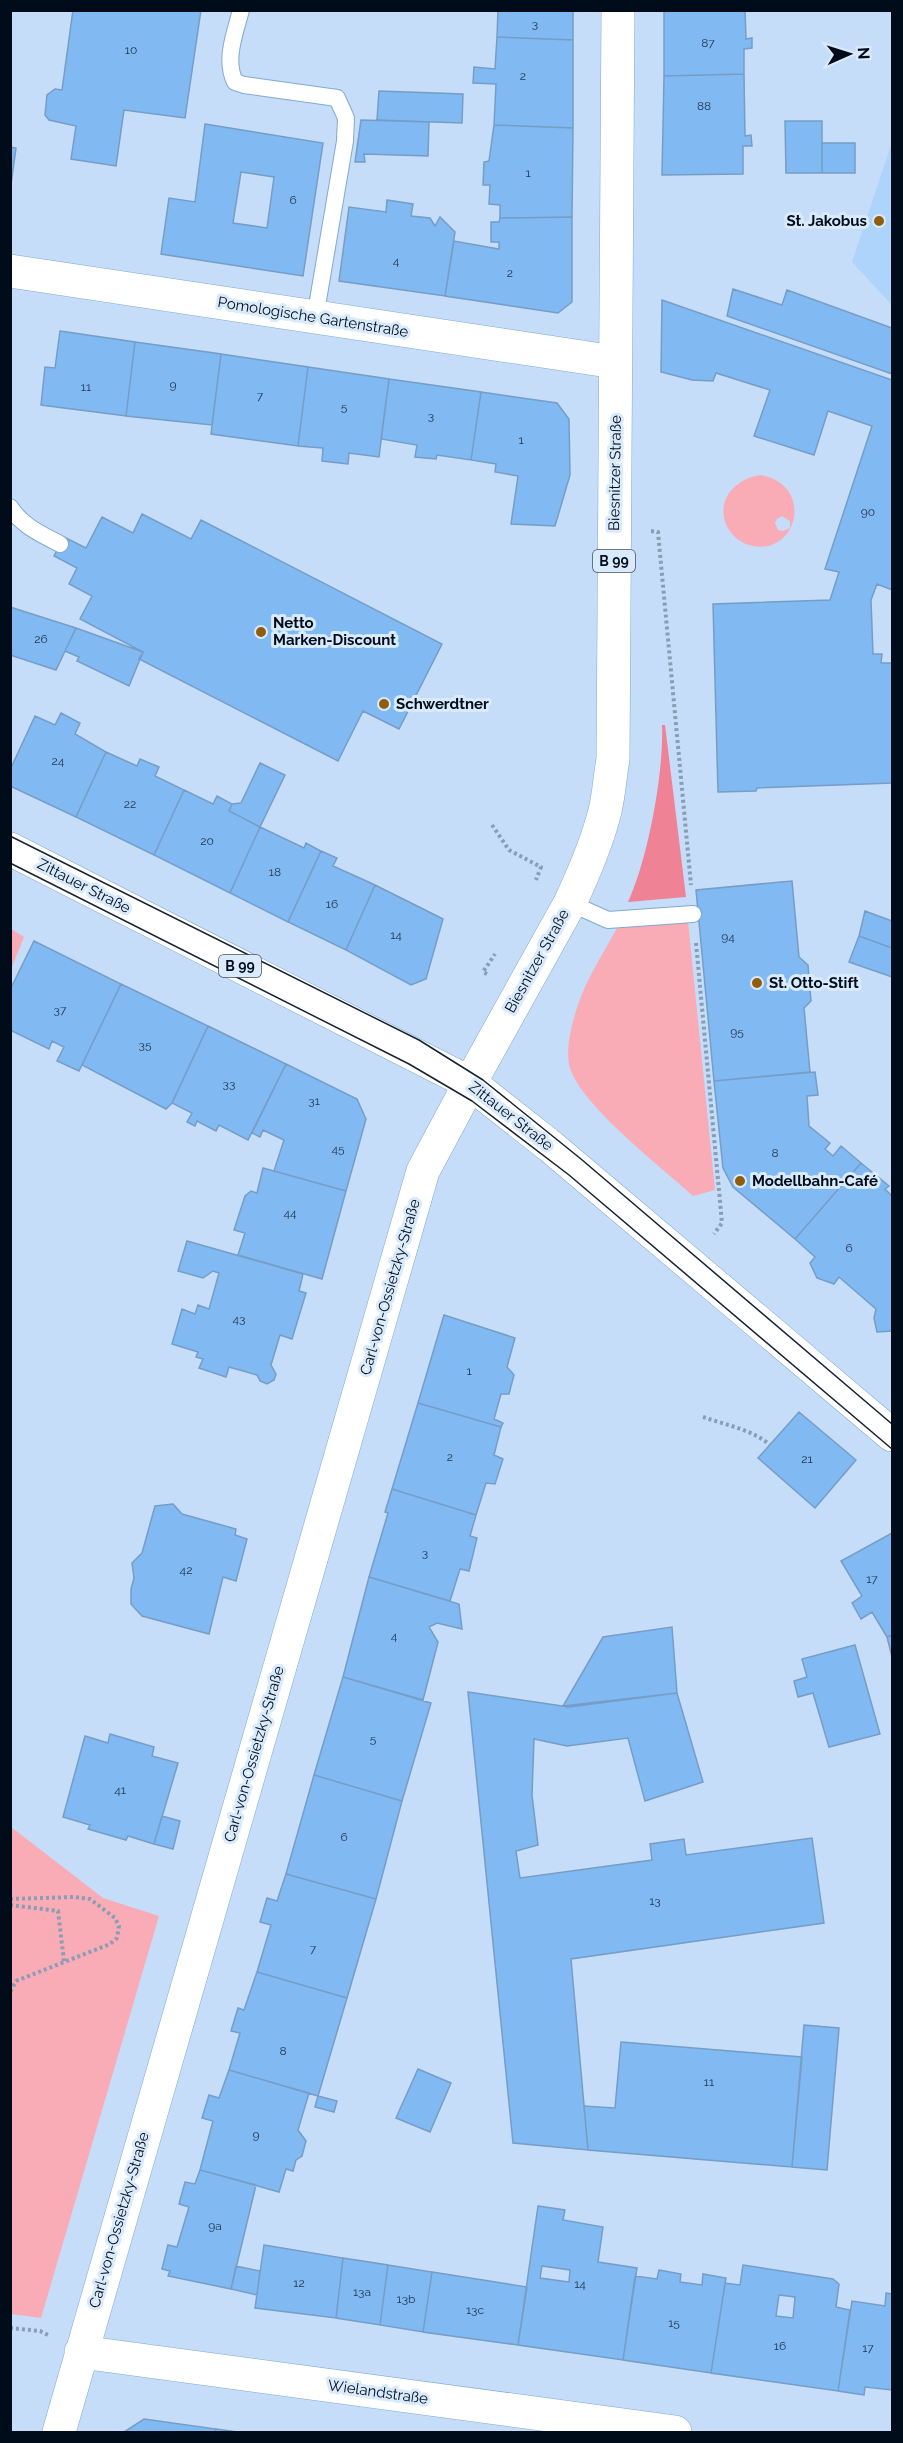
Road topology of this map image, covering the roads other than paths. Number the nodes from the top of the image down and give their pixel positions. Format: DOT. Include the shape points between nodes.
graph roads {
  1 [pos="241,10"];
  2 [pos="618,10"];
  3 [pos="11,271"];
  4 [pos="10,279"];
  5 [pos="315,318"];
  6 [pos="615,362"];
  7 [pos="10,507"];
  8 [pos="60,544"];
  9 [pos="10,849"];
  10 [pos="570,903"];
  11 [pos="693,914"];
  12 [pos="470,1083"];
  13 [pos="892,1435"];
  14 [pos="81,2352"];
  15 [pos="59,2433"];
  16 [pos="675,2433"];
  1 -- 5 [label="lane" via="230,71 236,82 337,98 346,118"];
  2 -- 6 [label="street, Biesnitzer Straße / B 99"];
  3 -- 4 [label="lane"];
  3 -- 5 [label="street, Pomologische Gartenstraße"];
  5 -- 6 [label="street, Pomologische Gartenstraße"];
  6 -- 10 [label="street, Biesnitzer Straße / B 99" via="613,759 596,844"];
  7 -- 8 [label="lane" via="32,530"];
  9 -- 12 [label="street, Zittauer Straße / B 99"];
  10 -- 11 [label="lane" via="608,920"];
  10 -- 12 [label="street, Biesnitzer Straße / B 99"];
  12 -- 13 [label="street, Zittauer Straße"];
  12 -- 14 [label="street, Carl-von-Ossietzky-Straße" via="423,1171"];
  14 -- 15 [label="street, Carl-von-Ossietzky-Straße"];
  14 -- 16 [label="street, Wielandstraße"];
}
